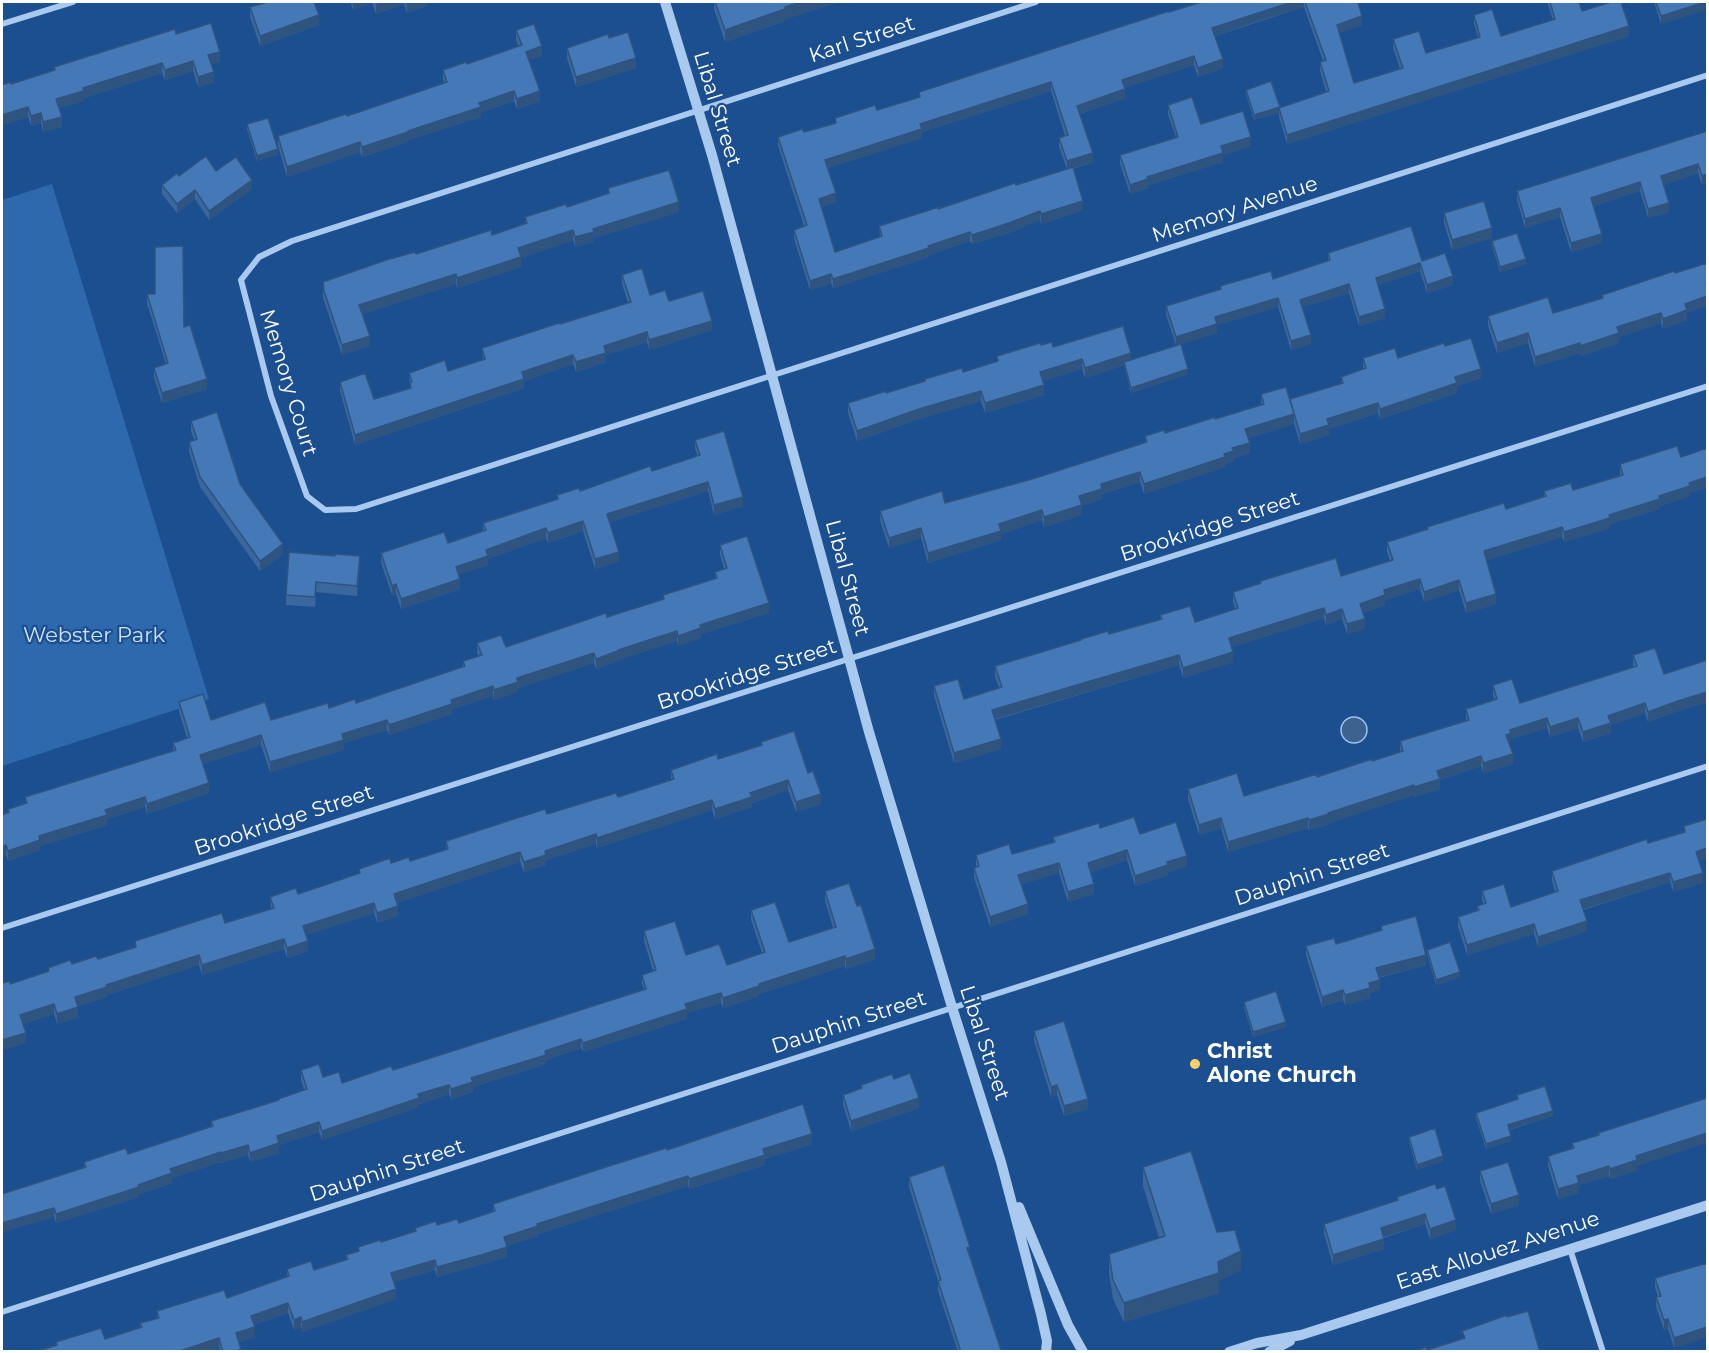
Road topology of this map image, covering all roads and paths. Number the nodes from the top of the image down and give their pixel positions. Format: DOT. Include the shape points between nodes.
graph roads {
  1 [pos="73,2"];
  2 [pos="665,2"];
  3 [pos="1036,2"];
  4 [pos="2,24"];
  5 [pos="1707,75"];
  6 [pos="698,110"];
  7 [pos="772,376"];
  8 [pos="1707,386"];
  9 [pos="849,660"];
  10 [pos="1707,766"];
  11 [pos="2,928"];
  12 [pos="952,1007"];
  13 [pos="1001,1162"];
  14 [pos="1707,1205"];
  15 [pos="1570,1249"];
  16 [pos="2,1312"];
  17 [pos="1301,1335"];
  18 [pos="1046,1352"];
  19 [pos="1083,1352"];
  20 [pos="1229,1352"];
  21 [pos="1269,1352"];
  22 [pos="1603,1352"];
  1 -- 4 [label="street"];
  2 -- 6 [label="street, Libal Street"];
  3 -- 6 [label="street, Karl Street"];
  5 -- 7 [label="street, Memory Avenue"];
  6 -- 7 [label="street, Libal Street"];
  6 -- 7 [label="street, Memory Court" via="292,241 259,257 241,280 271,396 307,496 325,510 356,509"];
  7 -- 9 [label="street, Libal Street"];
  8 -- 9 [label="street, Brookridge Street"];
  9 -- 11 [label="street, Brookridge Street"];
  9 -- 12 [label="street, Libal Street"];
  10 -- 12 [label="street, Dauphin Street"];
  12 -- 13 [label="street, Libal Street"];
  12 -- 16 [label="street, Dauphin Street"];
  13 -- 18 [label="street, Libal Street" via="1041,1314"];
  13 -- 19 [label="street, Libal Street" via="1068,1325"];
  14 -- 15 [label="street, East Allouez Avenue"];
  15 -- 17 [label="street, East Allouez Avenue"];
  15 -- 22 [label="street"];
  17 -- 20 [label="street, East Allouez Avenue"];
  17 -- 21 [label="street, East Allouez Avenue"];
}
